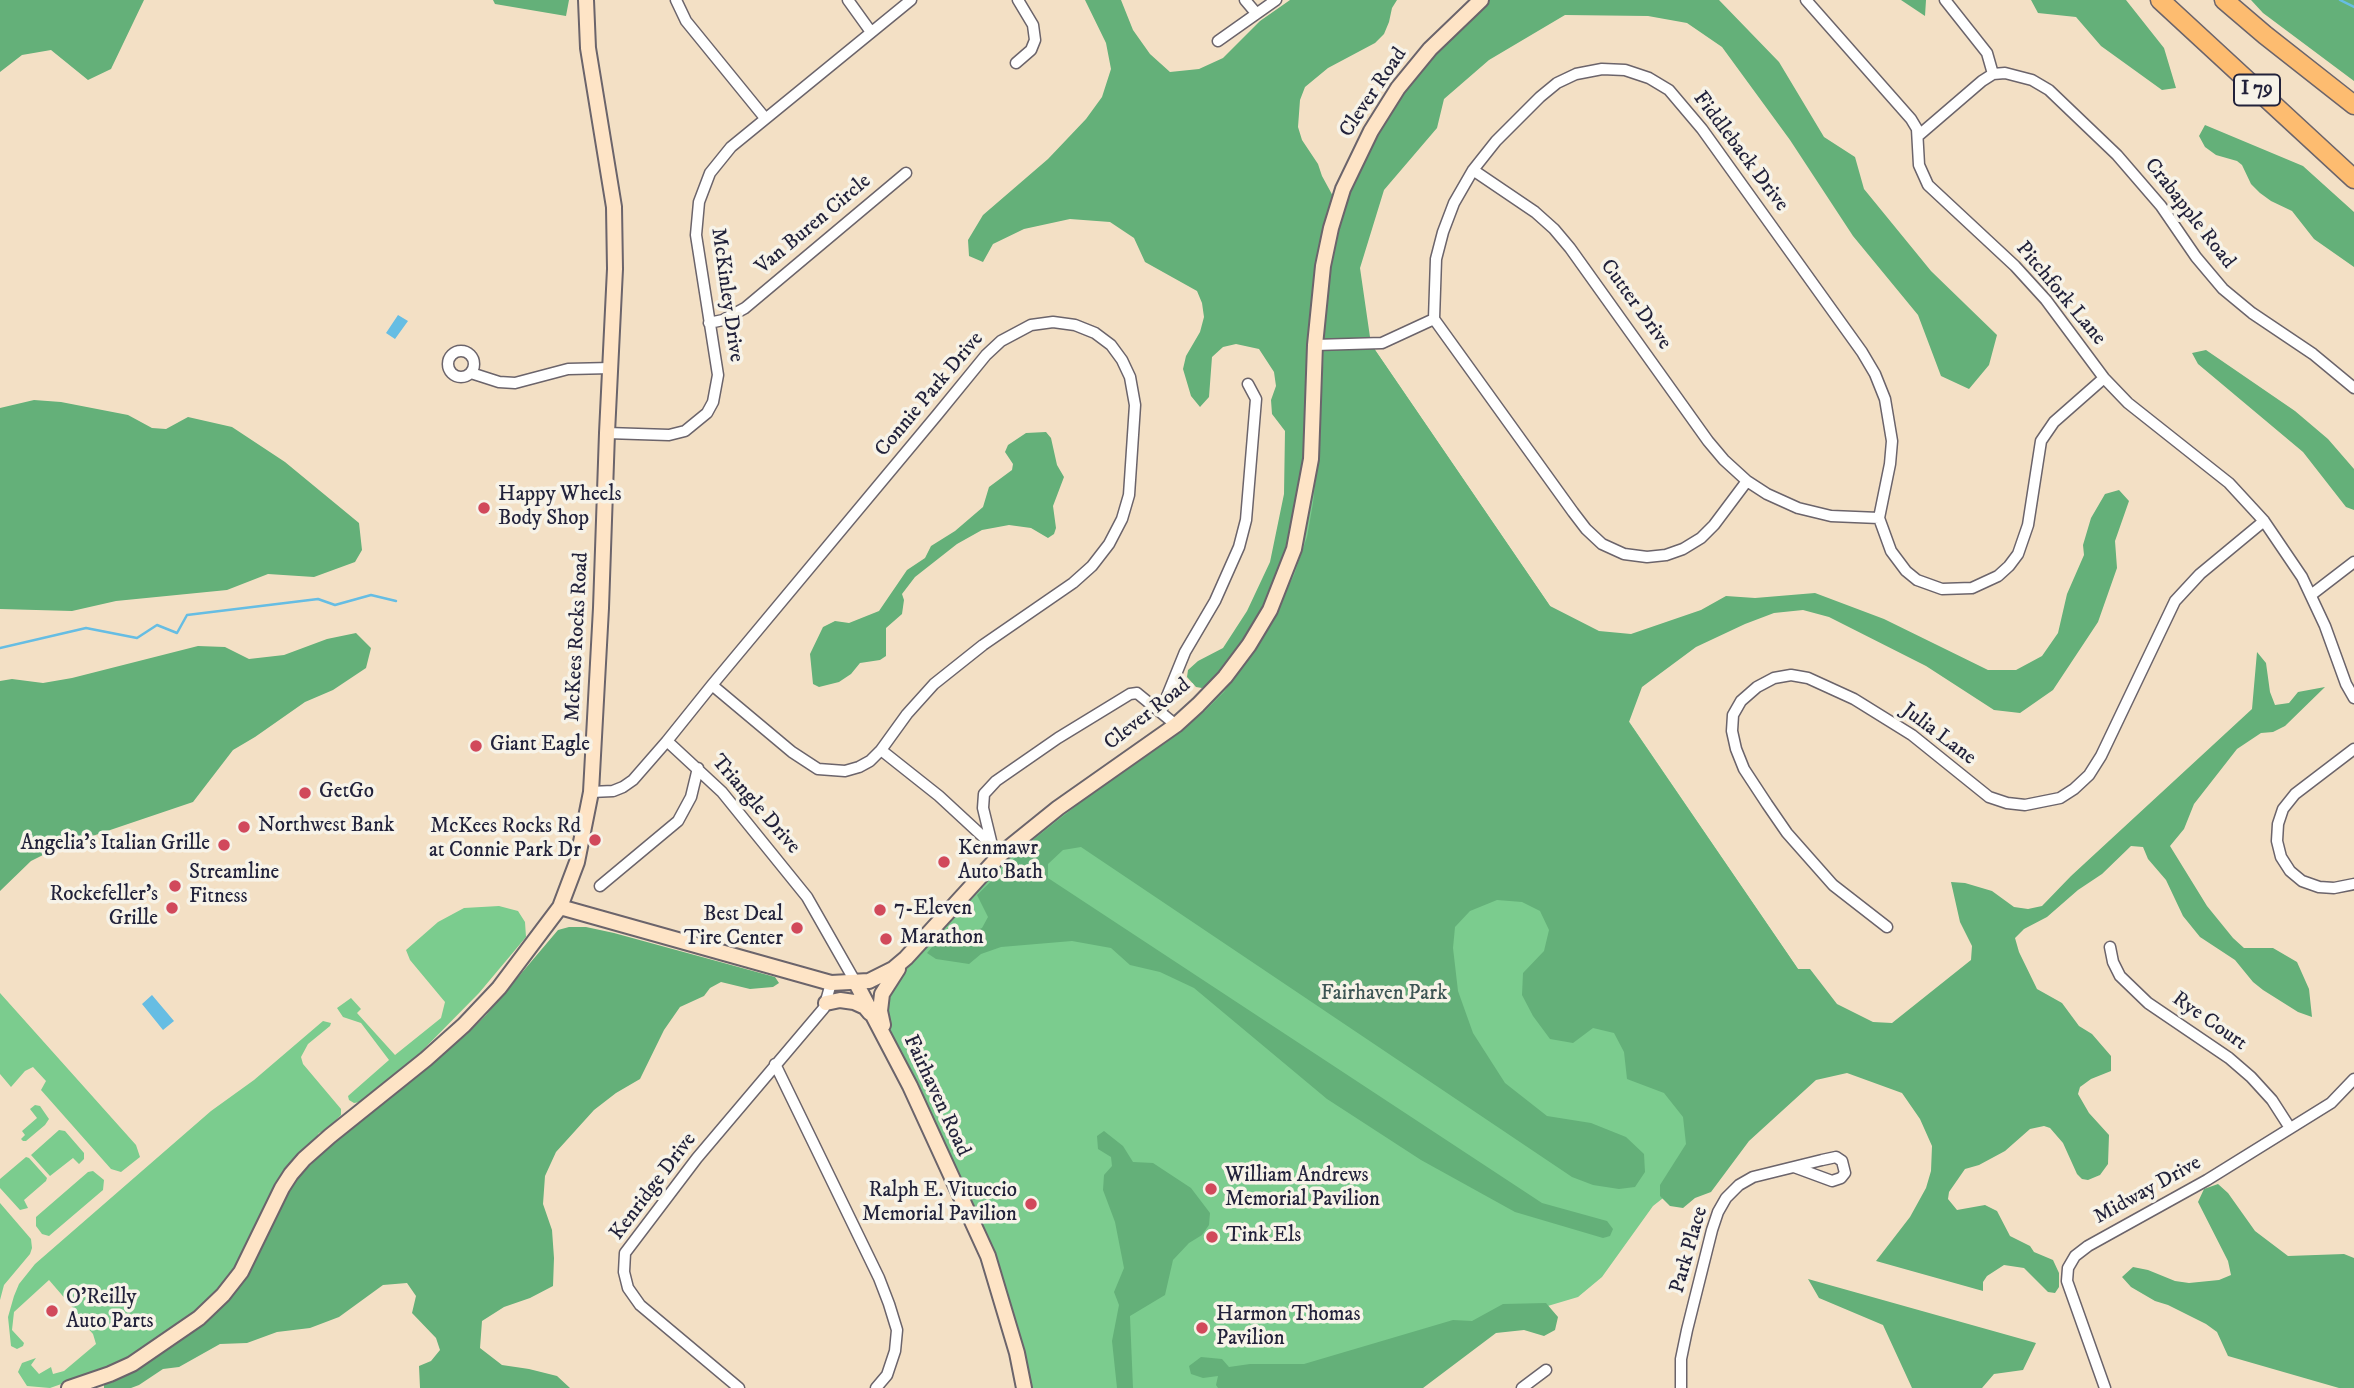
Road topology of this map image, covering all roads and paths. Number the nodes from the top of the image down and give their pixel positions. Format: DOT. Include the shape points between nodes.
graph roads {
  1 [pos="586,0"];
  2 [pos="676,0"];
  3 [pos="848,0"];
  4 [pos="911,0"];
  5 [pos="1018,0"];
  6 [pos="1245,0"];
  7 [pos="1276,0"];
  8 [pos="1481,0"];
  9 [pos="1806,0"];
  10 [pos="1945,0"];
  11 [pos="2160,0"];
  12 [pos="2224,0"];
  13 [pos="1256,13"];
  14 [pos="871,32"];
  15 [pos="1217,41"];
  16 [pos="1016,63"];
  17 [pos="1993,74"];
  18 [pos="2354,105"];
  19 [pos="765,118"];
  20 [pos="1917,136"];
  21 [pos="1473,170"];
  22 [pos="906,173"];
  23 [pos="2354,178"];
  24 [pos="1433,319"];
  25 [pos="709,323"];
  26 [pos="1315,345"];
  27 [pos="611,368"];
  28 [pos="471,373"];
  29 [pos="2104,378"];
  30 [pos="1248,384"];
  31 [pos="2354,388"];
  32 [pos="607,433"];
  33 [pos="1747,481"];
  34 [pos="1879,518"];
  35 [pos="2264,521"];
  36 [pos="2354,562"];
  37 [pos="2311,595"];
  38 [pos="712,685"];
  39 [pos="2354,698"];
  40 [pos="1160,711"];
  41 [pos="1176,725"];
  42 [pos="667,741"];
  43 [pos="2354,749"];
  44 [pos="881,750"];
  45 [pos="698,768"];
  46 [pos="591,792"];
  47 [pos="997,850"];
  48 [pos="2354,884"];
  49 [pos="600,886"];
  50 [pos="560,908"];
  51 [pos="1887,927"];
  52 [pos="2110,947"];
  53 [pos="906,958"];
  54 [pos="831,983"];
  55 [pos="856,983"];
  56 [pos="826,1003"];
  57 [pos="878,1022"];
  58 [pos="885,1037"];
  59 [pos="775,1064"];
  60 [pos="2354,1079"];
  61 [pos="2290,1128"];
  62 [pos="1794,1167"];
  63 [pos="1546,1370"];
  64 [pos="69,1388"];
  65 [pos="740,1388"];
  66 [pos="876,1388"];
  67 [pos="1024,1388"];
  68 [pos="1522,1388"];
  69 [pos="1681,1388"];
  70 [pos="2105,1388"];
  1 -- 27 [label="street, McKees Rocks Road" via="588,48 614,207"];
  2 -- 19 [label="street" via="686,21"];
  3 -- 14 [label="street"];
  4 -- 14 [label="street, McKinley Drive"];
  5 -- 16 [label="street" via="1035,40"];
  6 -- 13 [label="street"];
  7 -- 13 [label="street"];
  8 -- 26 [label="street, Clever Road" via="1430,49 1398,89 1355,161 1331,228"];
  9 -- 20 [label="street, Pitchfork Lane" via="1911,119"];
  10 -- 17 [label="street" via="1987,53"];
  11 -- 23 [label="highway, I 79"];
  12 -- 18 [label="highway, I 79"];
  13 -- 15 [label="street"];
  14 -- 19 [label="street, McKinley Drive"];
  17 -- 20 [label="street"];
  17 -- 31 [label="street, Crabapple Road" via="2017,75 2049,90 2117,155 2224,289"];
  19 -- 25 [label="street, McKinley Drive" via="721,157 699,202 696,235"];
  20 -- 29 [label="street, Pitchfork Lane" via="1919,165 1928,185 2015,266"];
  21 -- 24 [label="street, Fiddleback Drive" via="1443,232 1436,259"];
  21 -- 33 [label="street, Cutter Drive" via="1554,229 1708,441"];
  21 -- 34 [label="street, Fiddleback Drive" via="1533,103 1576,74 1625,70 1669,90 1702,129 1875,374 1885,399 1892,441"];
  22 -- 25 [label="street, Van Buren Circle" via="745,308"];
  24 -- 26 [label="street" via="1382,343"];
  24 -- 33 [label="street" via="1573,512 1602,544 1624,554 1647,557 1684,549 1714,525"];
  25 -- 32 [label="street, McKinley Drive" via="718,375 707,413 685,431 669,435"];
  26 -- 41 [label="street, Clever Road" via="1311,459 1294,549 1270,610 1249,645 1225,677"];
  27 -- 28 [label="street" via="568,369 515,383"];
  27 -- 32 [label="street, McKees Rocks Road"];
  29 -- 34 [label="street" via="2054,422 2041,441 2024,542 1998,576 1972,588 1957,589 1917,580 1897,561"];
  29 -- 35 [label="street, Pitchfork Lane" via="2128,403 2229,483"];
  30 -- 40 [label="street" via="1256,399 1246,520 1239,547"];
  32 -- 46 [label="street, McKees Rocks Road"];
  33 -- 34 [label="street" via="1798,508 1831,516"];
  35 -- 37 [label="street, Pitchfork Lane"];
  35 -- 51 [label="street, Julia Lane" via="2175,601 2101,756 2089,775 2060,798 2025,805 1989,797 1912,735 1854,699 1808,678 1774,678 1741,701 1733,715 1732,731 1744,769 1811,861 1833,885"];
  36 -- 37 [label="street"];
  37 -- 39 [label="street, Pitchfork Lane"];
  38 -- 42 [label="street, Connie Park Drive"];
  38 -- 44 [label="street, Connie Park Drive" via="818,769 859,768"];
  38 -- 44 [label="street, Connie Park Drive" via="993,348 1031,325 1053,322 1095,333 1122,360 1134,391 1131,478 1122,519 1092,566 934,684"];
  40 -- 41 [label="street"];
  40 -- 47 [label="street" via="1143,695 1130,694 996,781 983,801"];
  41 -- 47 [label="street, Clever Road"];
  42 -- 45 [label="street, Triangle Drive"];
  42 -- 46 [label="street" via="623,787"];
  43 -- 48 [label="street" via="2295,794 2283,809 2277,841 2281,857 2302,881 2334,888"];
  44 -- 47 [label="street"];
  45 -- 49 [label="street" via="691,797 678,821"];
  45 -- 55 [label="street, Triangle Drive" via="807,897"];
  46 -- 50 [label="street, McKees Rocks Road" via="577,863"];
  47 -- 53 [label="street, Clever Road"];
  50 -- 54 [label="street, Clever Road"];
  50 -- 64 [label="street, McKees Rocks Road" via="499,988 464,1025 304,1158 282,1188 241,1272 223,1296 132,1364"];
  52 -- 61 [label="street, Rye Court" via="2120,976 2148,1003 2251,1077"];
  53 -- 55 [label="street, Clever Road" via="882,976"];
  53 -- 58 [label="street" via="883,994 880,1011"];
  54 -- 55 [label="street, Clever Road"];
  54 -- 56 [label="street, Kenridge Drive"];
  55 -- 57 [label="street, Fairhaven Road"];
  56 -- 57 [label="street" via="854,1002"];
  56 -- 59 [label="street, Kenridge Drive"];
  57 -- 58 [label="street, Fairhaven Road"];
  58 -- 67 [label="street, Fairhaven Road" via="988,1256"];
  59 -- 65 [label="street, Kenridge Drive" via="625,1253 628,1288 640,1305"];
  59 -- 66 [label="street" via="889,1304 897,1330 895,1351 887,1375"];
  60 -- 61 [label="street, Midway Drive" via="2338,1098"];
  61 -- 70 [label="street, Midway Drive" via="2075,1256 2067,1281"];
  62 -- 69 [label="street, Park Place" via="1770,1171 1739,1185 1718,1212 1681,1359"];
  63 -- 68 [label="street"];
}
